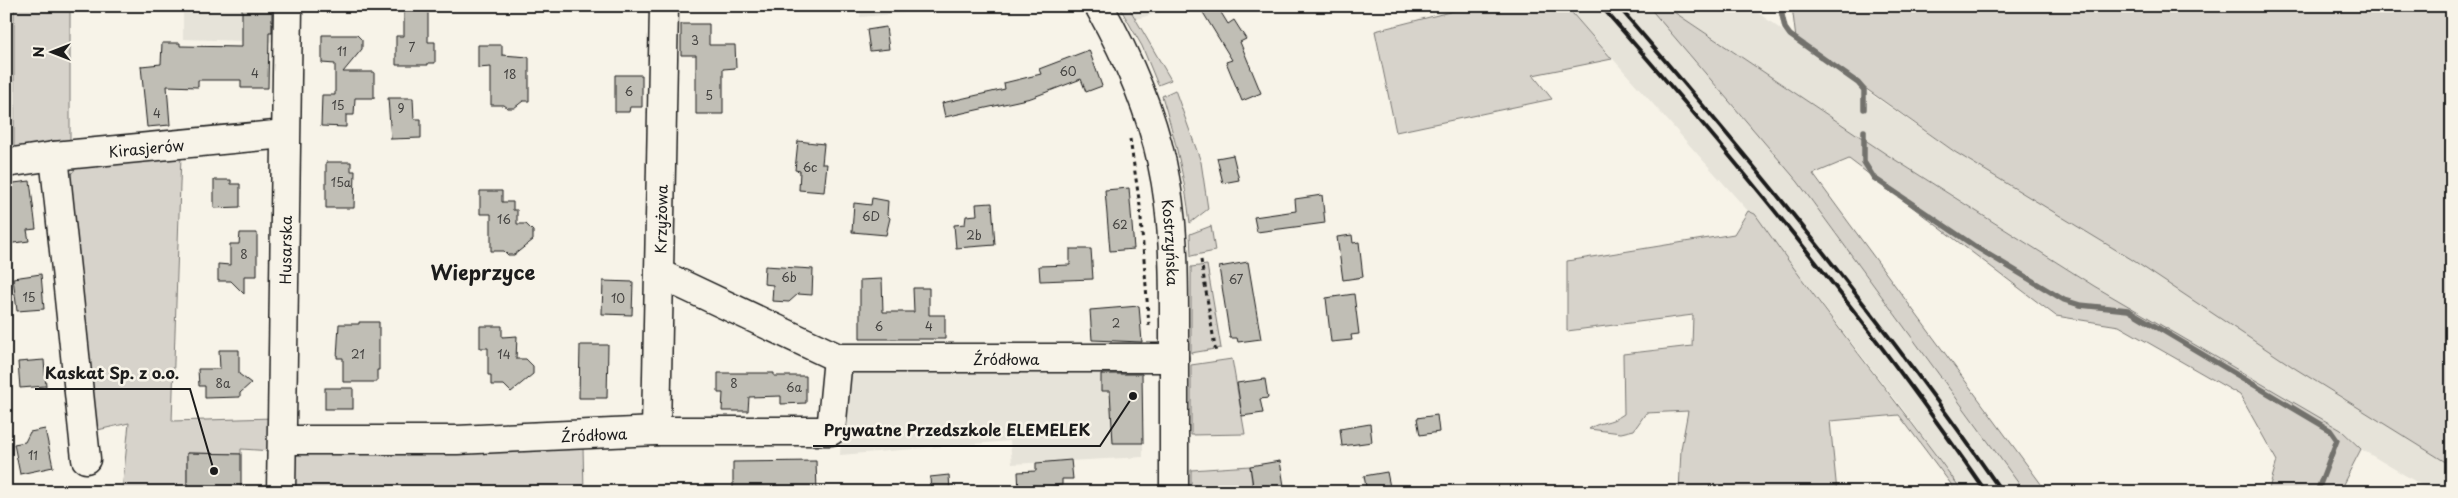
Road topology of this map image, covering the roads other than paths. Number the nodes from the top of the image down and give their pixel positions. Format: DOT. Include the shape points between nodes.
graph roads {
  1 [pos="288,6"];
  2 [pos="664,6"];
  3 [pos="1099,6"];
  4 [pos="286,134"];
  5 [pos="54,156"];
  6 [pos="6,163"];
  7 [pos="660,274"];
  8 [pos="838,358"];
  9 [pos="1162,358"];
  10 [pos="656,432"];
  11 [pos="282,440"];
  12 [pos="86,459"];
  13 [pos="281,492"];
  14 [pos="1174,492"];
  1 -- 4 [label="street, Husarska"];
  2 -- 7 [label="street, Krzyżowa"];
  3 -- 9 [label="street, Kostrzyńska" via="1136,78 1162,163 1172,232"];
  4 -- 5 [label="street, Kirasjerów"];
  4 -- 11 [label="street, Husarska"];
  5 -- 6 [label="street, Kirasjerów"];
  5 -- 12 [label="street"];
  7 -- 8 [label="street, Źródłowa"];
  7 -- 10 [label="street, Krzyżowa"];
  8 -- 9 [label="street, Źródłowa"];
  8 -- 10 [label="street, Źródłowa" via="831,431"];
  9 -- 14 [label="street, Kostrzyńska"];
  10 -- 11 [label="street, Źródłowa" via="457,440"];
  11 -- 13 [label="street, Husarska"];
}
